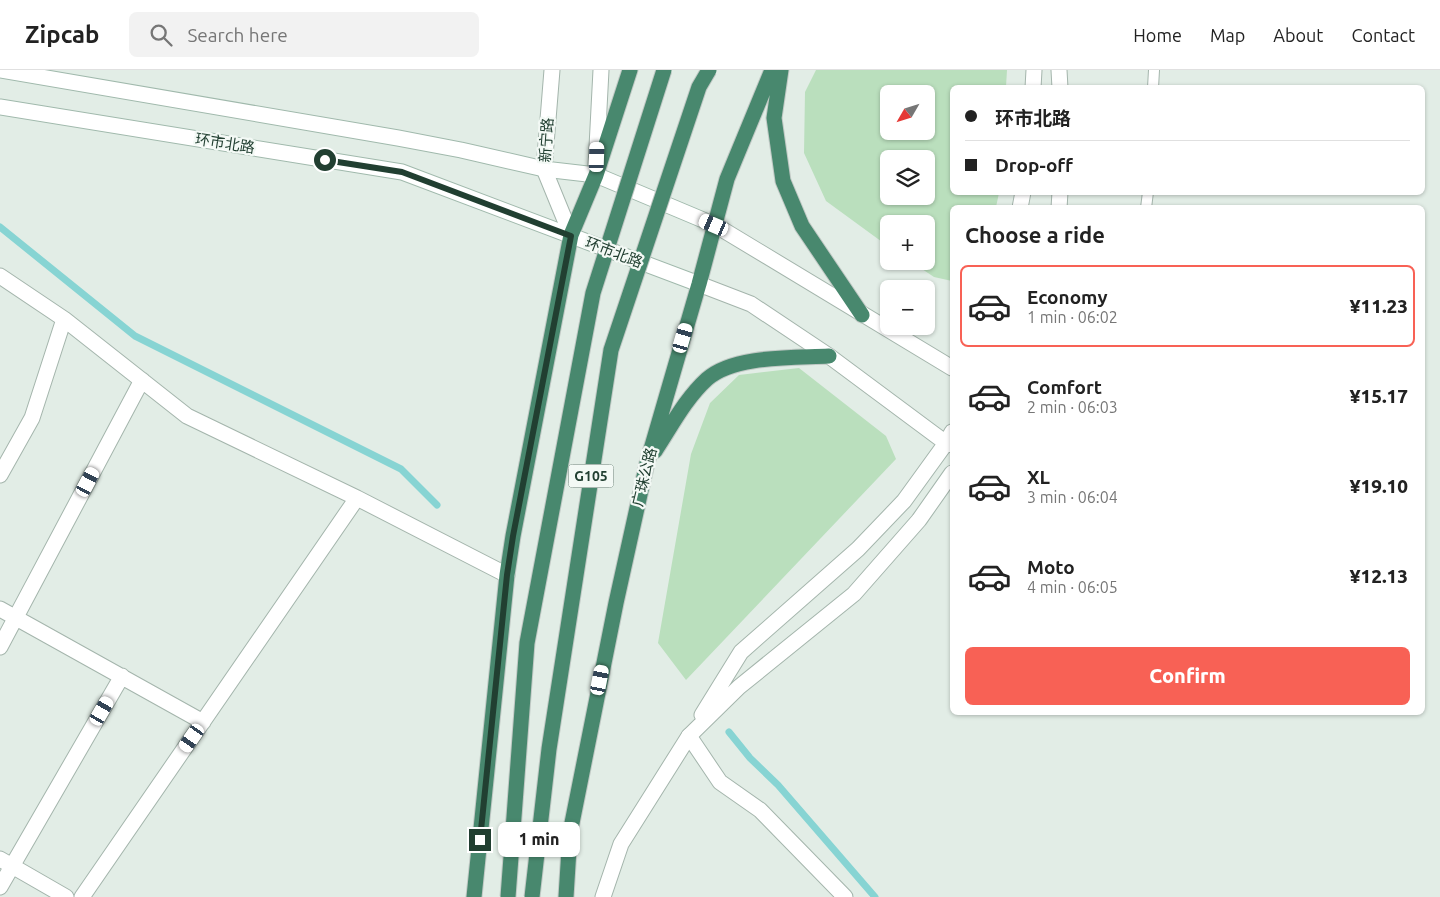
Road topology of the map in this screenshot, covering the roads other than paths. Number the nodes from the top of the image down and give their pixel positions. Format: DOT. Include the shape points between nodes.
graph roads {
  1 [pos="0,70"];
  2 [pos="552,70"];
  3 [pos="601,70"];
  4 [pos="630,70"];
  5 [pos="664,70"];
  6 [pos="709,70"];
  7 [pos="772,70"];
  8 [pos="781,70"];
  9 [pos="1034,70"];
  10 [pos="1059,70"];
  11 [pos="1154,70"];
  12 [pos="1033,85"];
  13 [pos="1060,85"];
  14 [pos="1153,85"];
  15 [pos="0,107"];
  16 [pos="544,169"];
  17 [pos="596,175"];
  18 [pos="714,225"];
  19 [pos="571,236"];
  20 [pos="0,276"];
  21 [pos="698,284"];
  22 [pos="862,315"];
  23 [pos="64,319"];
  24 [pos="830,356"];
  25 [pos="950,367"];
  26 [pos="142,380"];
  27 [pos="950,440"];
  28 [pos="647,463"];
  29 [pos="0,475"];
  30 [pos="950,476"];
  31 [pos="357,498"];
  32 [pos="507,575"];
  33 [pos="0,609"];
  34 [pos="17,618"];
  35 [pos="0,647"];
  36 [pos="122,676"];
  37 [pos="203,722"];
  38 [pos="689,736"];
  39 [pos="6,863"];
  40 [pos="0,886"];
  41 [pos="66,897"];
  42 [pos="82,897"];
  43 [pos="474,897"];
  44 [pos="508,897"];
  45 [pos="532,897"];
  46 [pos="566,897"];
  47 [pos="603,897"];
  48 [pos="845,897"];
  1 -- 16 [label="street" via="398,138"];
  2 -- 16 [label="street, 新宁路"];
  3 -- 17 [label="street"];
  4 -- 17 [label="highway"];
  5 -- 44 [label="highway, G105, bridge" via="593,293 527,644"];
  6 -- 45 [label="highway, G105, bridge" via="700,87 611,350 549,749"];
  7 -- 18 [label="highway, 广珠公路" via="727,179"];
  8 -- 22 [label="highway" via="774,118 783,181 802,226"];
  9 -- 12 [label="street"];
  10 -- 13 [label="street"];
  11 -- 14 [label="lane"];
  15 -- 19 [label="street, 环市北路" via="402,172"];
  16 -- 17 [label="street"];
  16 -- 19 [label="street, 新宁路"];
  17 -- 18 [label="street"];
  17 -- 19 [label="highway"];
  18 -- 21 [label="highway, 广珠公路"];
  18 -- 22 [label="street"];
  19 -- 21 [label="street, 环市北路"];
  19 -- 32 [label="highway"];
  20 -- 23 [label="street"];
  21 -- 24 [label="street, 环市北路" via="751,304"];
  21 -- 28 [label="highway, 广珠公路"];
  22 -- 25 [label="street"];
  23 -- 26 [label="street"];
  23 -- 29 [label="street" via="32,418"];
  24 -- 27 [label="street, 环市北路"];
  24 -- 28 [label="highway" via="734,364 708,378"];
  26 -- 31 [label="street" via="187,416"];
  26 -- 34 [label="street"];
  27 -- 38 [label="street" via="904,501 858,548 740,652"];
  28 -- 46 [label="highway, 广珠公路" via="570,833"];
  30 -- 38 [label="street" via="919,520 854,594 739,687"];
  31 -- 32 [label="street"];
  31 -- 37 [label="street"];
  32 -- 43 [label="highway"];
  33 -- 34 [label="street"];
  34 -- 35 [label="street"];
  34 -- 36 [label="street"];
  36 -- 37 [label="street"];
  36 -- 39 [label="street"];
  37 -- 42 [label="street"];
  38 -- 47 [label="street" via="621,844"];
  38 -- 48 [label="street" via="720,782 760,810"];
  39 -- 40 [label="street"];
  39 -- 41 [label="street"];
}
